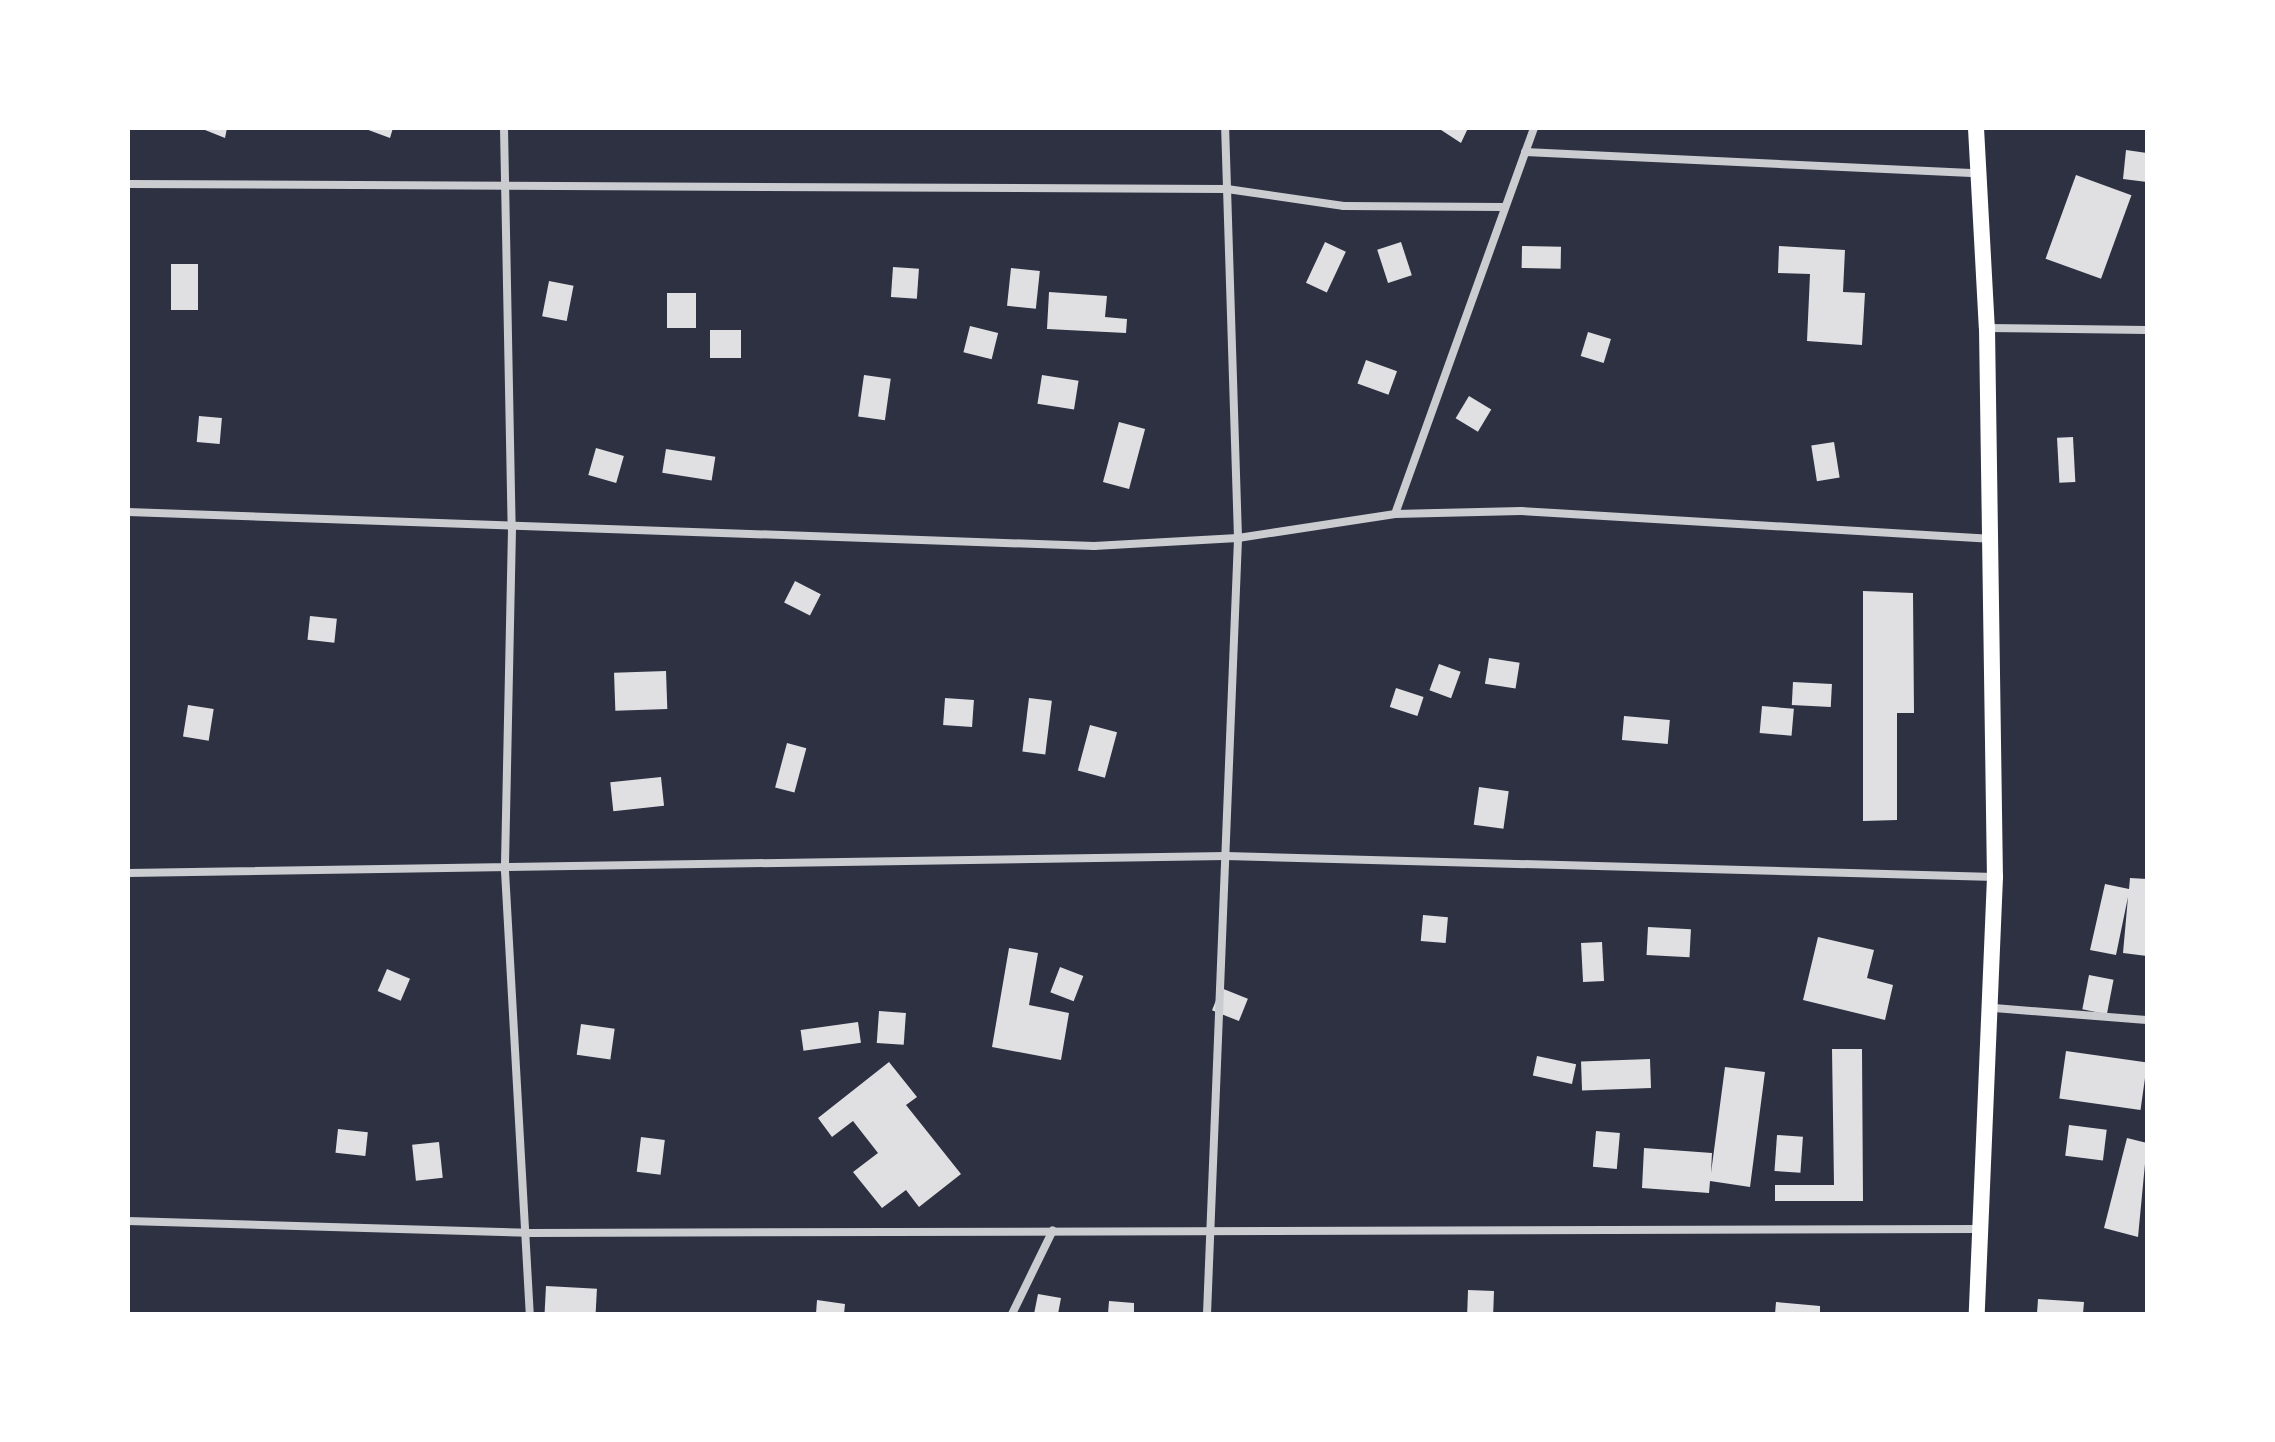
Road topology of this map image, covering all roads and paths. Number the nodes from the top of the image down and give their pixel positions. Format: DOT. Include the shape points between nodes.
graph roads {
  1 [pos="504,128"];
  2 [pos="1225,128"];
  3 [pos="1534,128"];
  4 [pos="1976,128"];
  5 [pos="1525,152"];
  6 [pos="1977,173"];
  7 [pos="128,184"];
  8 [pos="503,189"];
  9 [pos="1227,189"];
  10 [pos="1504,207"];
  11 [pos="1987,328"];
  12 [pos="2147,330"];
  13 [pos="128,512"];
  14 [pos="1395,514"];
  15 [pos="512,529"];
  16 [pos="1238,538"];
  17 [pos="1989,539"];
  18 [pos="1226,856"];
  19 [pos="505,871"];
  20 [pos="128,873"];
  21 [pos="1995,877"];
  22 [pos="1994,1008"];
  23 [pos="2147,1020"];
  24 [pos="128,1221"];
  25 [pos="1210,1227"];
  26 [pos="1985,1229"];
  27 [pos="1053,1230"];
  28 [pos="528,1233"];
  29 [pos="530,1314"];
  30 [pos="1012,1314"];
  31 [pos="1207,1314"];
  32 [pos="1977,1314"];
  1 -- 8 [label="street"];
  2 -- 9 [label="street"];
  3 -- 5 [label="street"];
  4 -- 6 [label="main road"];
  5 -- 6 [label="street"];
  5 -- 10 [label="street"];
  6 -- 11 [label="main road"];
  7 -- 8 [label="street"];
  8 -- 9 [label="street"];
  8 -- 15 [label="street"];
  9 -- 10 [label="street" via="1344,206"];
  9 -- 16 [label="street"];
  10 -- 14 [label="street"];
  11 -- 12 [label="street"];
  11 -- 17 [label="main road"];
  13 -- 15 [label="street"];
  14 -- 16 [label="street"];
  14 -- 17 [label="street" via="1521,511"];
  15 -- 16 [label="street" via="1094,546"];
  15 -- 19 [label="street"];
  16 -- 18 [label="street"];
  17 -- 21 [label="main road"];
  18 -- 19 [label="street"];
  18 -- 21 [label="street"];
  18 -- 25 [label="street"];
  19 -- 20 [label="street"];
  19 -- 28 [label="street"];
  21 -- 22 [label="main road"];
  22 -- 23 [label="street"];
  22 -- 26 [label="main road"];
  24 -- 28 [label="street"];
  25 -- 26 [label="street"];
  25 -- 27 [label="street"];
  25 -- 31 [label="street"];
  26 -- 32 [label="main road"];
  27 -- 28 [label="street"];
  27 -- 30 [label="street"];
  28 -- 29 [label="street"];
}
